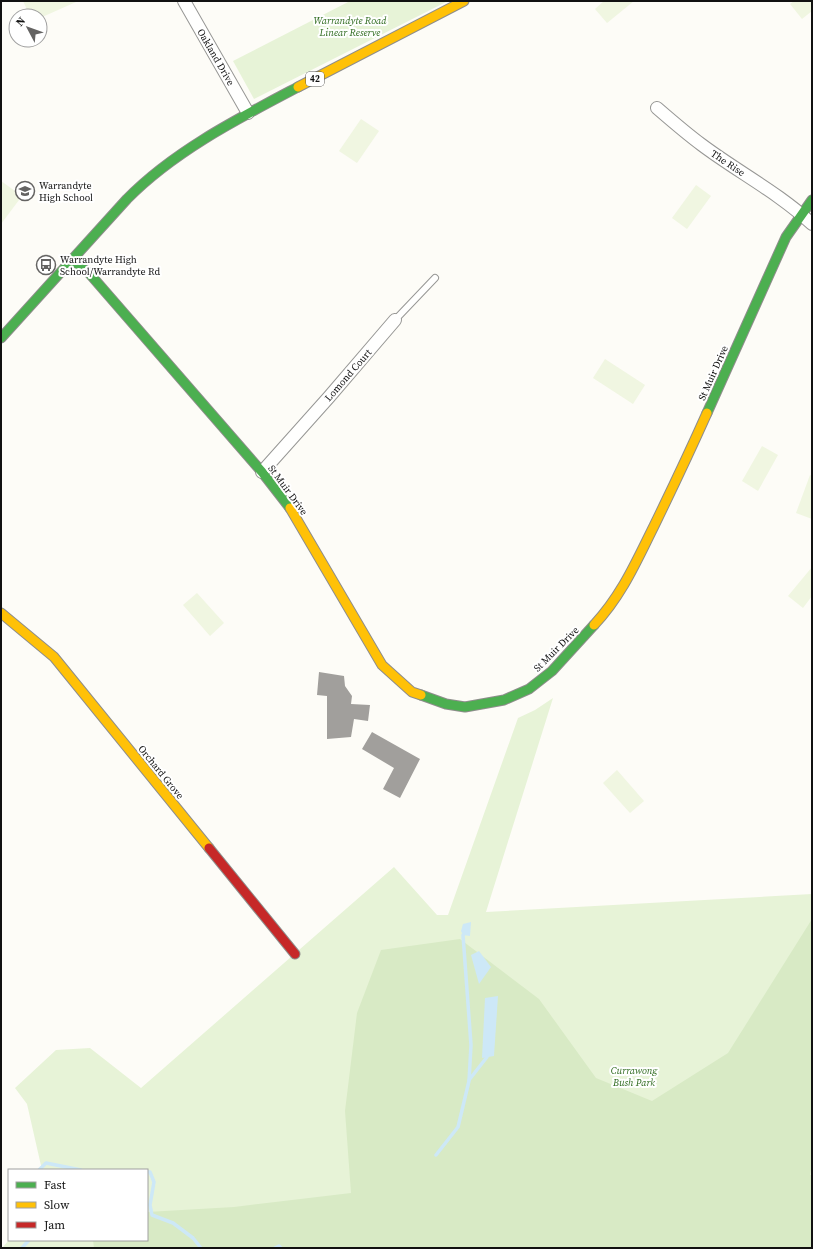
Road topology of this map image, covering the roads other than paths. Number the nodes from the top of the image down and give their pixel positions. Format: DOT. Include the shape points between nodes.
graph roads {
  1 [pos="184,1"];
  2 [pos="464,1"];
  3 [pos="657,108"];
  4 [pos="248,113"];
  5 [pos="812,200"];
  6 [pos="801,214"];
  7 [pos="812,224"];
  8 [pos="72,260"];
  9 [pos="435,278"];
  10 [pos="395,320"];
  11 [pos="1,338"];
  12 [pos="262,472"];
  13 [pos="1,613"];
  14 [pos="295,954"];
  1 -- 4 [label="street, Oakland Drive"];
  2 -- 4 [label="street, 42"];
  3 -- 6 [label="street, The Rise" via="702,145"];
  4 -- 8 [label="street, 42" via="160,170 134,192"];
  5 -- 6 [label="street, St Muir Drive"];
  6 -- 7 [label="street, The Rise"];
  6 -- 12 [label="street, St Muir Drive" via="786,237 683,466 627,581 606,612 577,645 552,671 528,689 504,700 465,707 446,704 412,692 382,664 289,507"];
  8 -- 11 [label="street, 42"];
  8 -- 12 [label="street, St Muir Drive" via="89,273"];
  9 -- 10 [label="lane, Lomond Court"];
  10 -- 12 [label="street, Lomond Court"];
  13 -- 14 [label="street, Orchard Grove" via="54,657"];
}
